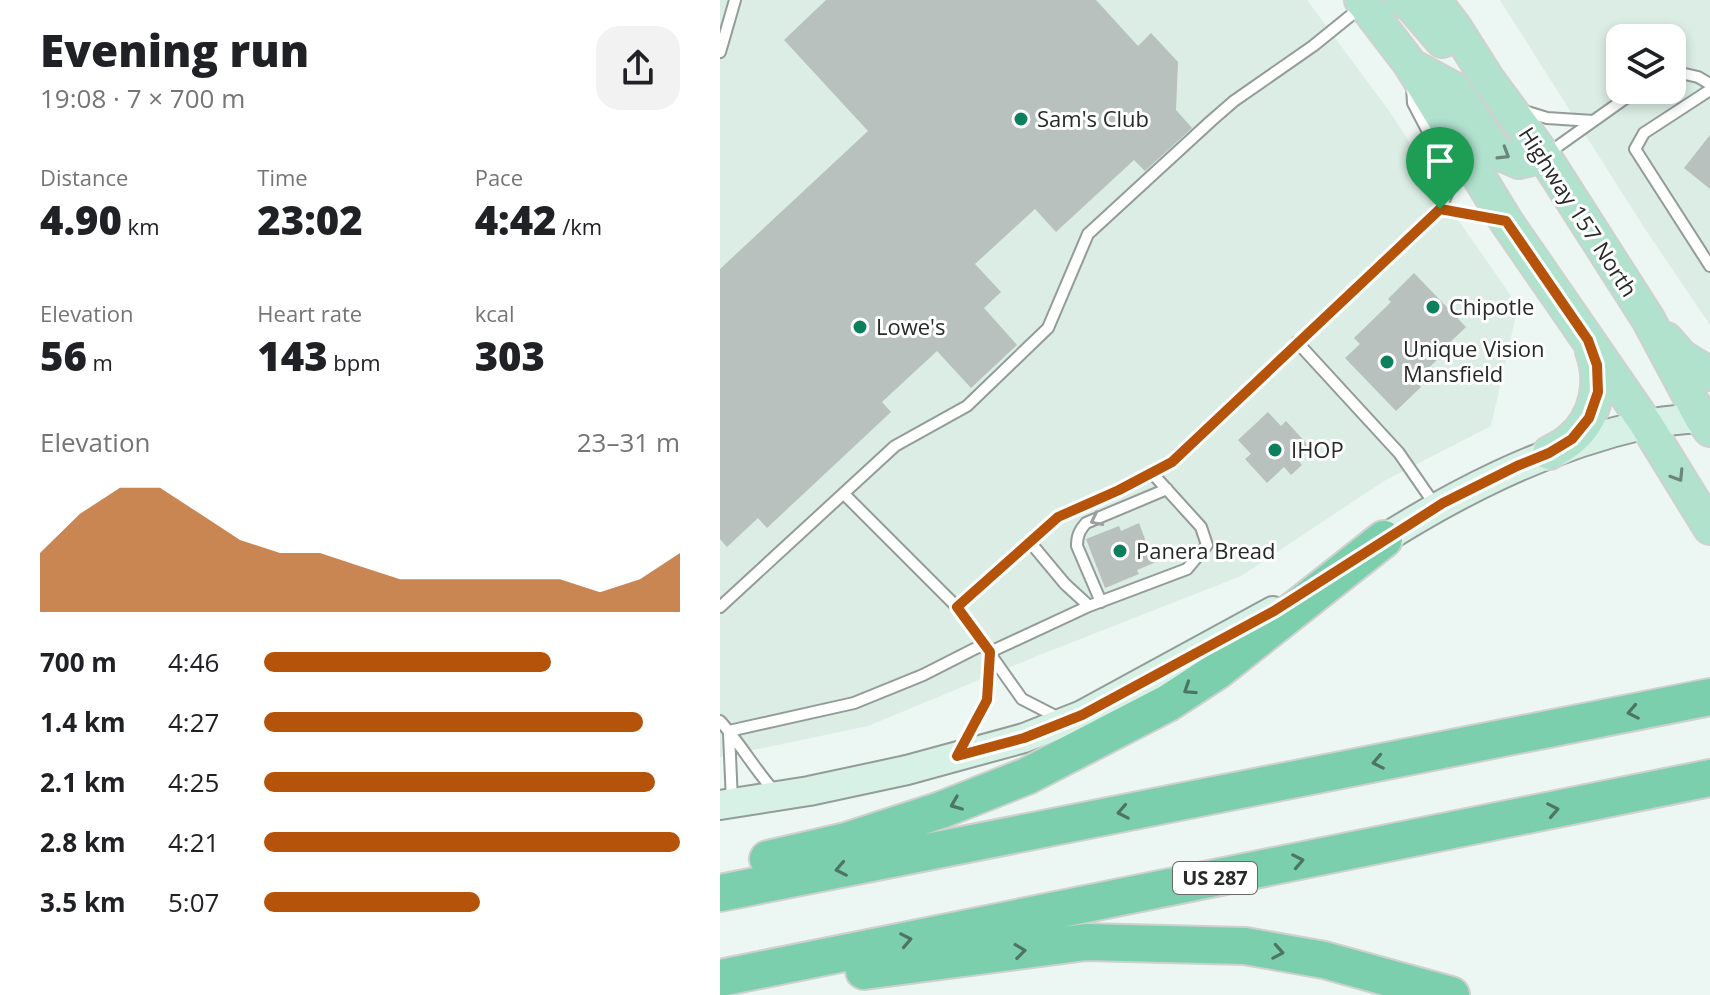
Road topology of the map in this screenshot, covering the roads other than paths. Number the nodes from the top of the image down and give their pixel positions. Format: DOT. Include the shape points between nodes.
graph roads {
  1 [pos="735,0"];
  2 [pos="1401,0"];
  3 [pos="1434,0"];
  4 [pos="1365,1"];
  5 [pos="720,52"];
  6 [pos="1410,64"];
  7 [pos="1686,74"];
  8 [pos="1710,84"];
  9 [pos="1495,89"];
  10 [pos="1710,90"];
  11 [pos="1617,104"];
  12 [pos="1593,121"];
  13 [pos="1544,156"];
  14 [pos="1440,209"];
  15 [pos="1506,221"];
  16 [pos="1710,266"];
  17 [pos="1648,319"];
  18 [pos="1588,340"];
  19 [pos="1297,342"];
  20 [pos="1710,374"];
  21 [pos="1707,422"];
  22 [pos="1646,424"];
  23 [pos="1549,453"];
  24 [pos="1152,473"];
  25 [pos="1167,489"];
  26 [pos="844,494"];
  27 [pos="1436,507"];
  28 [pos="1710,528"];
  29 [pos="1384,539"];
  30 [pos="1030,542"];
  31 [pos="1101,602"];
  32 [pos="1089,606"];
  33 [pos="720,607"];
  34 [pos="957,607"];
  35 [pos="987,648"];
  36 [pos="1710,697"];
  37 [pos="720,721"];
  38 [pos="1066,722"];
  39 [pos="729,731"];
  40 [pos="957,756"];
  41 [pos="1710,778"];
  42 [pos="779,796"];
  43 [pos="726,804"];
  44 [pos="720,870"];
  45 [pos="720,893"];
  46 [pos="720,978"];
  47 [pos="720,989"];
  48 [pos="1451,995"];
  1 -- 5 [label="lane"];
  2 -- 9 [label="main road" via="1459,61"];
  3 -- 9 [label="main road, Highway 157 North"];
  4 -- 6 [label="main road"];
  4 -- 26 [label="lane" via="1313,46 1234,101 1088,234 1048,328 967,406 895,446"];
  6 -- 13 [label="main road, one-way" via="1453,88 1496,152 1519,162"];
  6 -- 14 [label="lane" via="1413,103 1451,171 1453,181"];
  6 -- 15 [label="main road"];
  7 -- 8 [label="lane"];
  9 -- 12 [label="lane" via="1525,112"];
  9 -- 13 [label="main road, Highway 157 North"];
  10 -- 16 [label="lane" via="1644,133 1635,149"];
  11 -- 12 [label="lane"];
  12 -- 13 [label="lane"];
  13 -- 17 [label="main road, Highway 157 North"];
  14 -- 15 [label="lane"];
  14 -- 19 [label="lane"];
  15 -- 18 [label="main road"];
  17 -- 20 [label="main road" via="1682,357"];
  17 -- 21 [label="main road, Highway 157 North"];
  18 -- 22 [label="main road"];
  18 -- 23 [label="main road" via="1597,365 1598,392 1589,418 1572,439"];
  19 -- 24 [label="lane" via="1172,462"];
  19 -- 27 [label="lane" via="1399,453"];
  21 -- 22 [label="main road"];
  22 -- 23 [label="main road"];
  22 -- 28 [label="main road, one-way"];
  23 -- 27 [label="main road"];
  24 -- 25 [label="lane"];
  24 -- 30 [label="lane" via="1058,517"];
  25 -- 31 [label="lane, one-way" via="1081,529 1077,546"];
  25 -- 31 [label="lane" via="1201,527 1207,545 1187,569"];
  26 -- 33 [label="lane"];
  26 -- 34 [label="lane"];
  27 -- 29 [label="main road"];
  29 -- 38 [label="main road" via="1274,611"];
  29 -- 44 [label="highway, one-way" via="1205,679 1027,776 846,841"];
  30 -- 32 [label="lane"];
  30 -- 34 [label="lane"];
  31 -- 32 [label="lane"];
  32 -- 35 [label="lane"];
  34 -- 35 [label="lane"];
  35 -- 38 [label="lane" via="1022,699"];
  35 -- 39 [label="lane" via="854,703"];
  35 -- 40 [label="lane" via="987,700"];
  36 -- 45 [label="highway, one-way"];
  37 -- 39 [label="lane"];
  38 -- 40 [label="main road"];
  39 -- 42 [label="lane"];
  39 -- 43 [label="lane"];
  40 -- 42 [label="main road"];
  46 -- 41 [label="highway, US 287, one-way"];
  42 -- 43 [label="main road"];
  47 -- 48 [label="highway, one-way" via="1101,942 1245,946 1324,960"];
}
